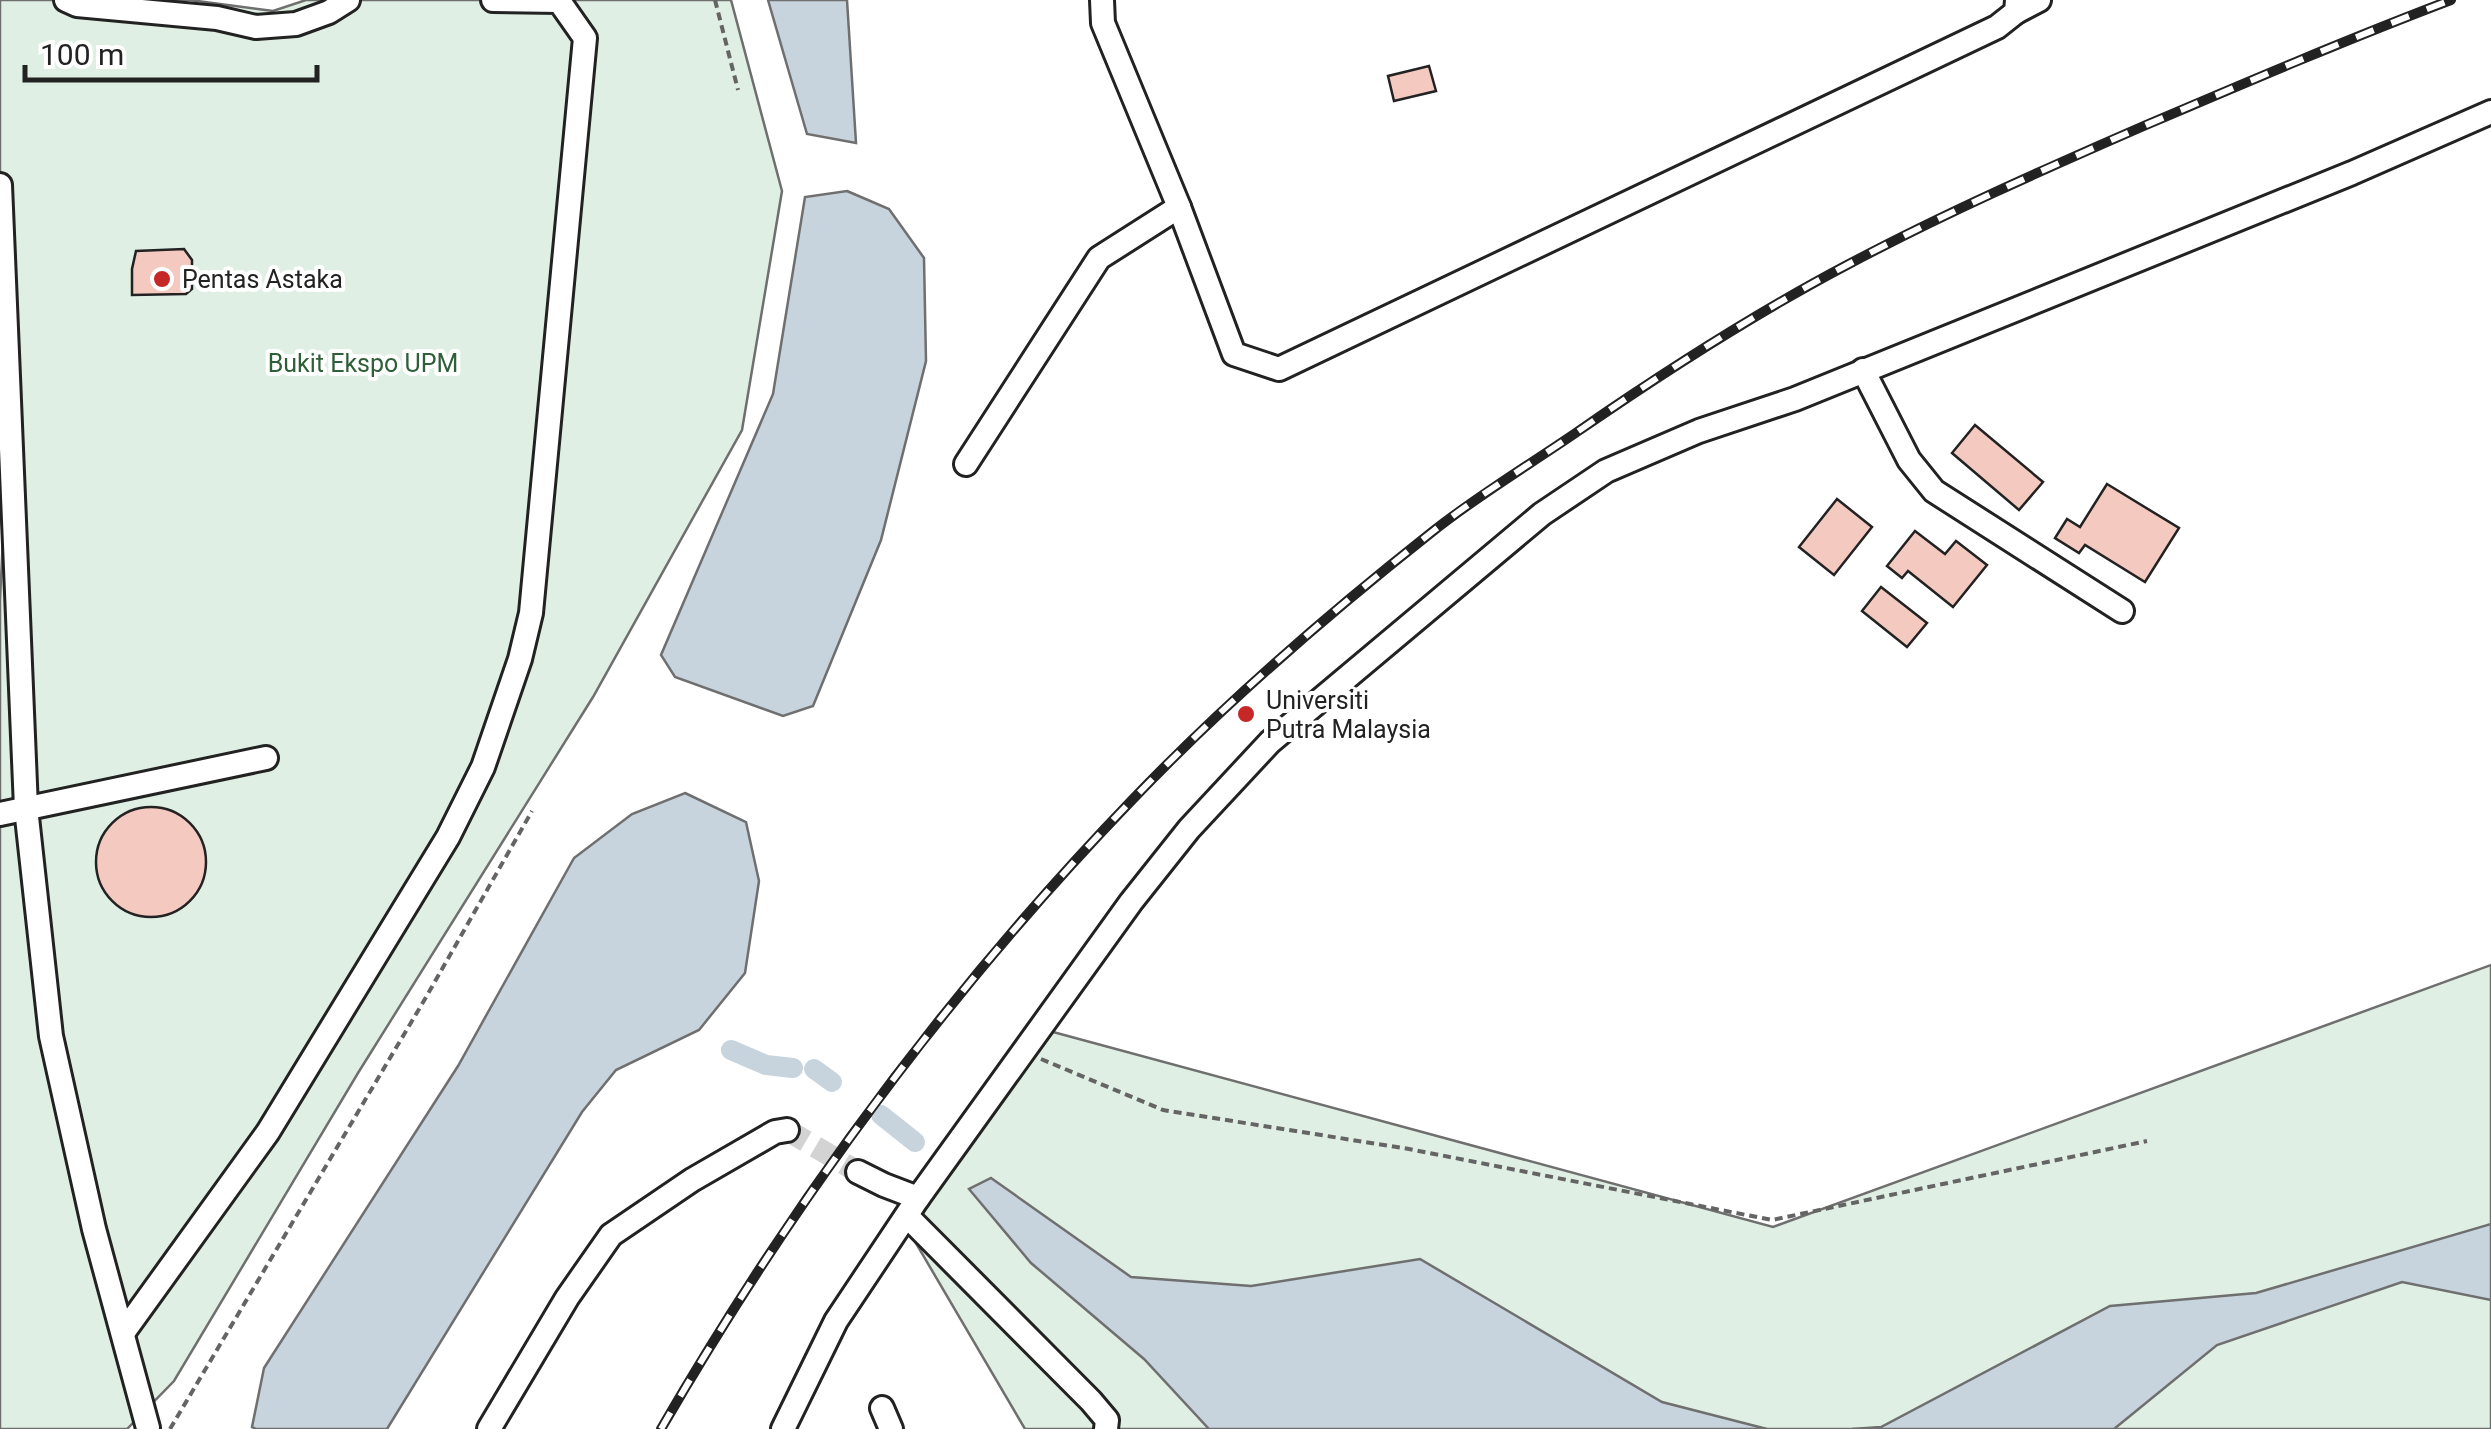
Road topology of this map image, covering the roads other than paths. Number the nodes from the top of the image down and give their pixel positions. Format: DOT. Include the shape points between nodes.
graph roads {
  1 [pos="66,0"];
  2 [pos="348,0"];
  3 [pos="493,0"];
  4 [pos="1102,0"];
  5 [pos="2039,0"];
  6 [pos="2010,13"];
  7 [pos="2491,112"];
  8 [pos="0,185"];
  9 [pos="1179,207"];
  10 [pos="1863,370"];
  11 [pos="966,464"];
  12 [pos="2122,611"];
  13 [pos="266,758"];
  14 [pos="26,808"];
  15 [pos="0,814"];
  16 [pos="788,1130"];
  17 [pos="858,1172"];
  18 [pos="913,1207"];
  19 [pos="122,1333"];
  20 [pos="149,1429"];
  21 [pos="489,1429"];
  22 [pos="783,1429"];
  23 [pos="1106,1429"];
  1 -- 2 [label="street" via="256,27 296,24"];
  3 -- 19 [label="street" via="559,2 585,38 531,613 520,659 483,767 448,837 268,1132"];
  4 -- 9 [label="street" via="1103,23"];
  5 -- 6 [label="street"];
  6 -- 9 [label="street" via="1279,369 1234,354"];
  7 -- 10 [label="street"];
  8 -- 14 [label="street"];
  9 -- 11 [label="street" via="1099,258"];
  10 -- 12 [label="street" via="1909,460 1934,491"];
  10 -- 18 [label="street" via="1606,472 1542,514 1270,742 1189,828 1132,902"];
  13 -- 14 [label="street"];
  14 -- 15 [label="street"];
  14 -- 19 [label="street" via="51,1036"];
  16 -- 21 [label="street" via="692,1180 611,1235"];
  17 -- 18 [label="street"];
  18 -- 22 [label="street" via="836,1321"];
  18 -- 23 [label="street" via="1091,1401 1107,1420"];
  19 -- 20 [label="street"];
}
